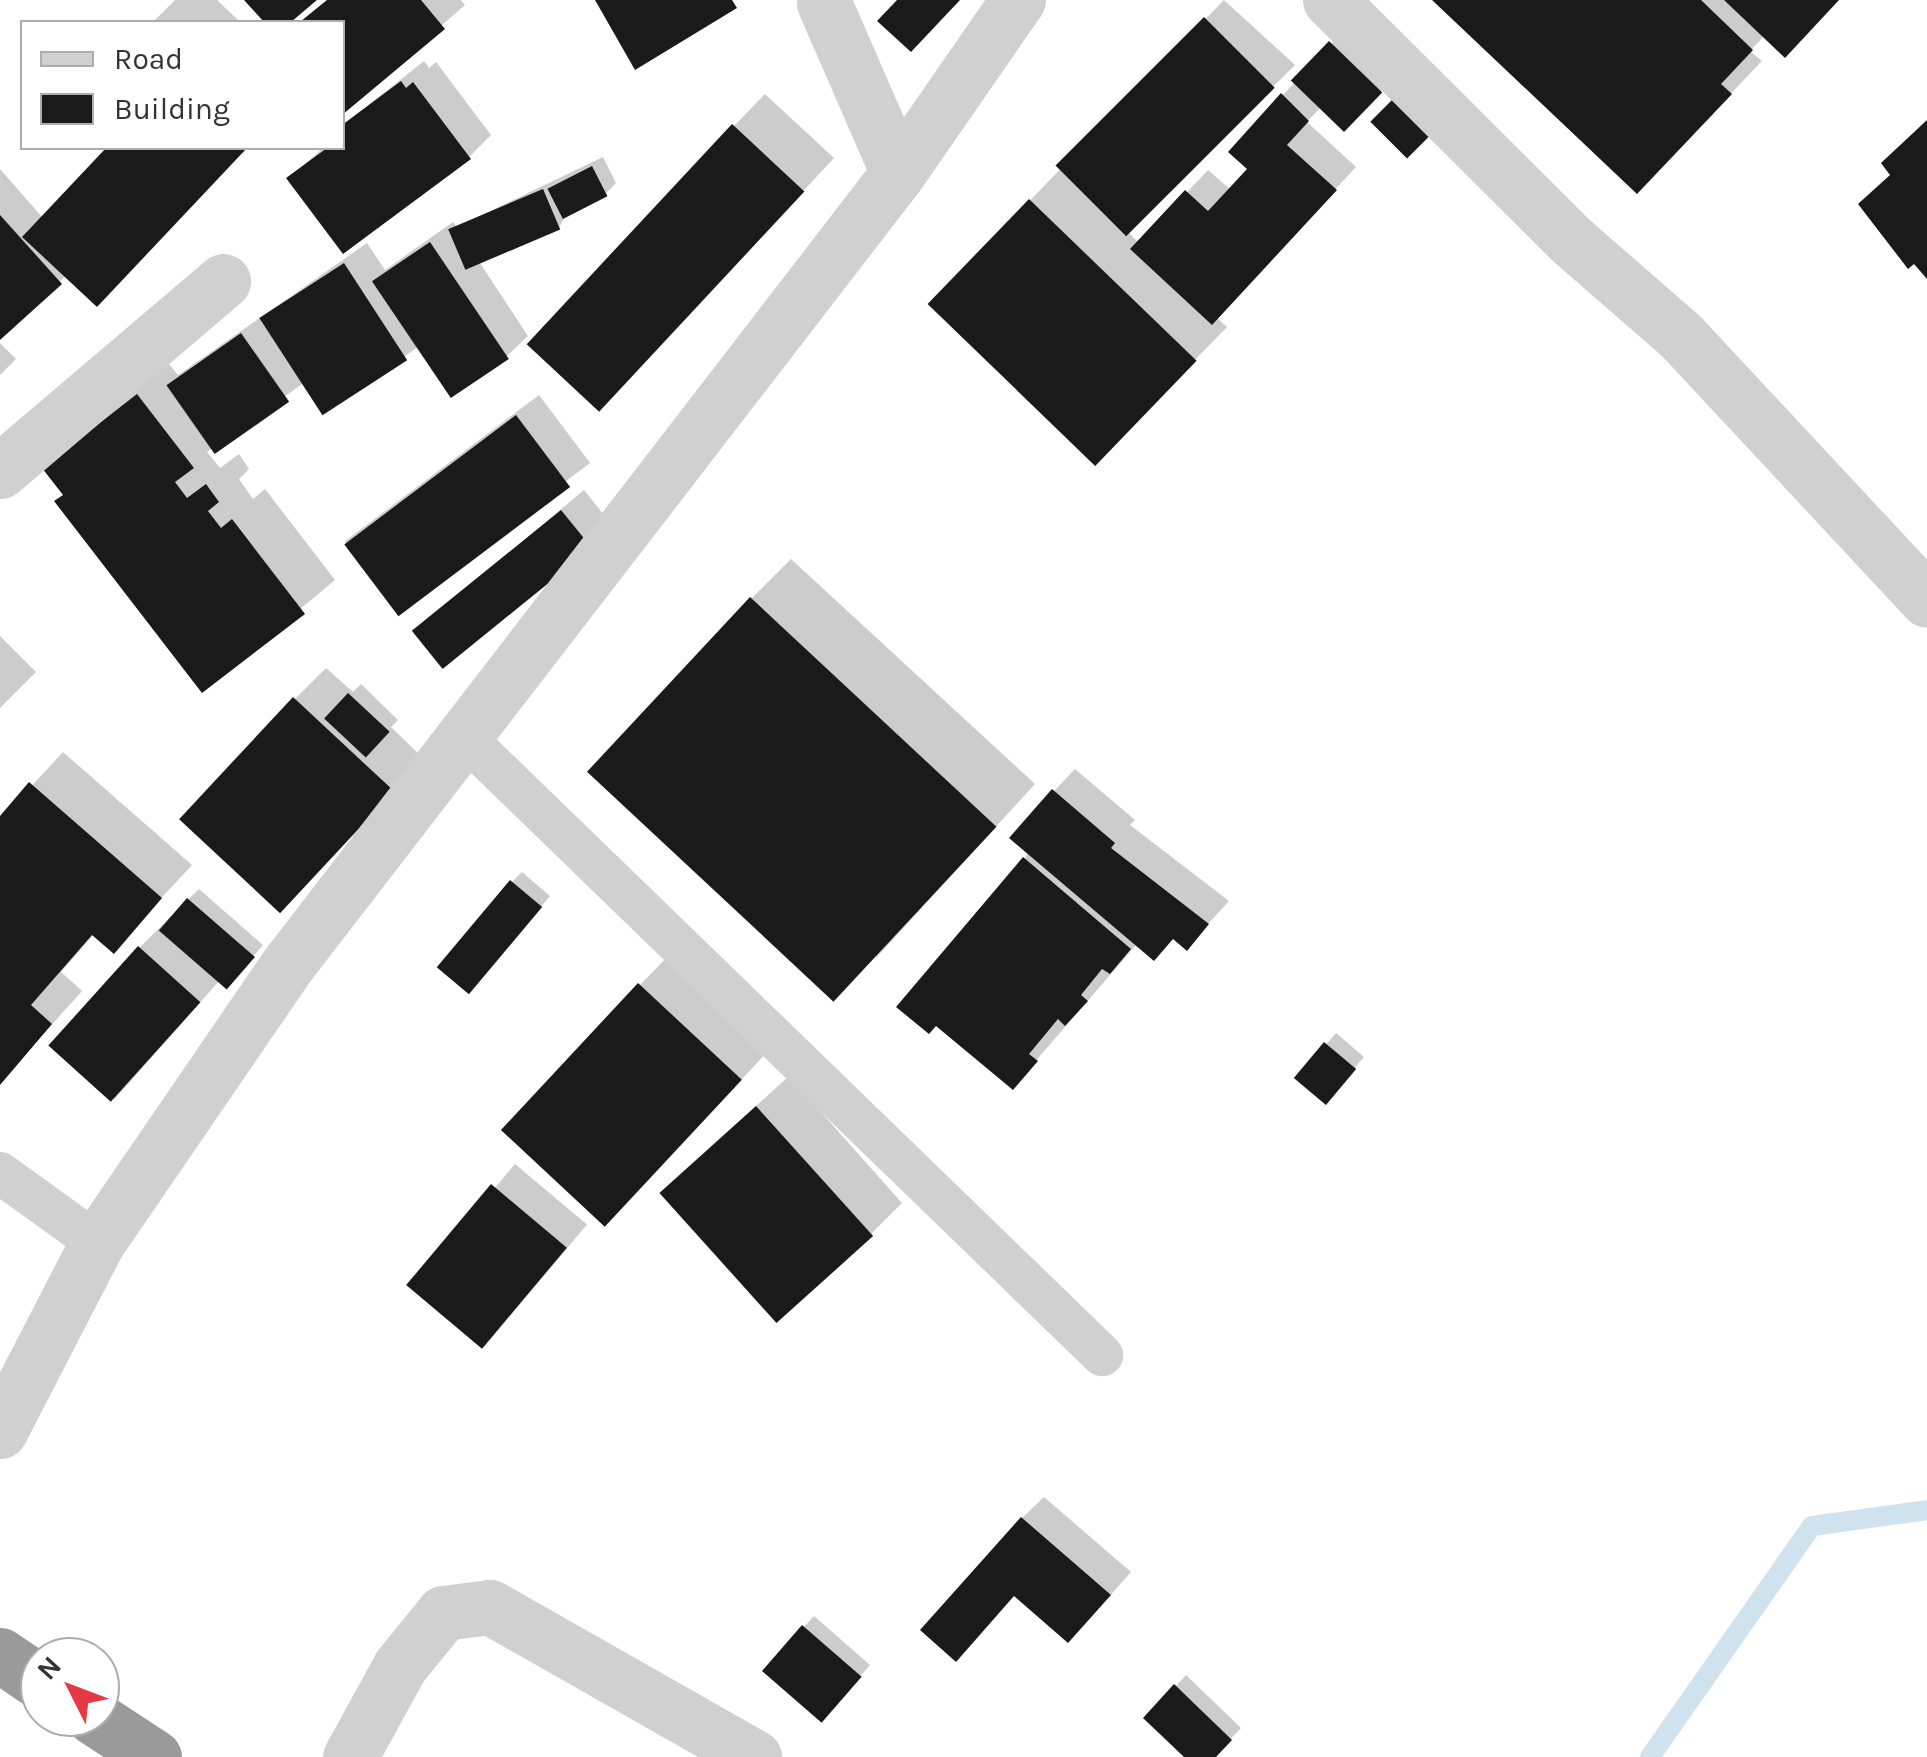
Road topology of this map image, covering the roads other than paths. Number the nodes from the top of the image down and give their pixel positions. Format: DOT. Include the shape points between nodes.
graph roads {
  1 [pos="1018,0"];
  2 [pos="1330,0"];
  3 [pos="824,3"];
  4 [pos="898,173"];
  5 [pos="223,281"];
  6 [pos="0,471"];
  7 [pos="1927,600"];
  8 [pos="463,736"];
  9 [pos="0,1173"];
  10 [pos="97,1243"];
  11 [pos="1102,1355"];
  12 [pos="0,1431"];
  13 [pos="120,1735"];
  14 [pos="154,1757"];
  15 [pos="350,1757"];
  16 [pos="754,1757"];
  1 -- 4 [label="street"];
  2 -- 7 [label="street" via="1574,242 1680,335"];
  3 -- 4 [label="street"];
  4 -- 8 [label="street"];
  5 -- 6 [label="street"];
  8 -- 10 [label="street" via="288,963"];
  8 -- 11 [label="lane"];
  9 -- 10 [label="lane"];
  10 -- 12 [label="street"];
  13 -- 14 [label="highway"];
  15 -- 16 [label="street" via="400,1666 443,1613 490,1608"];
}
